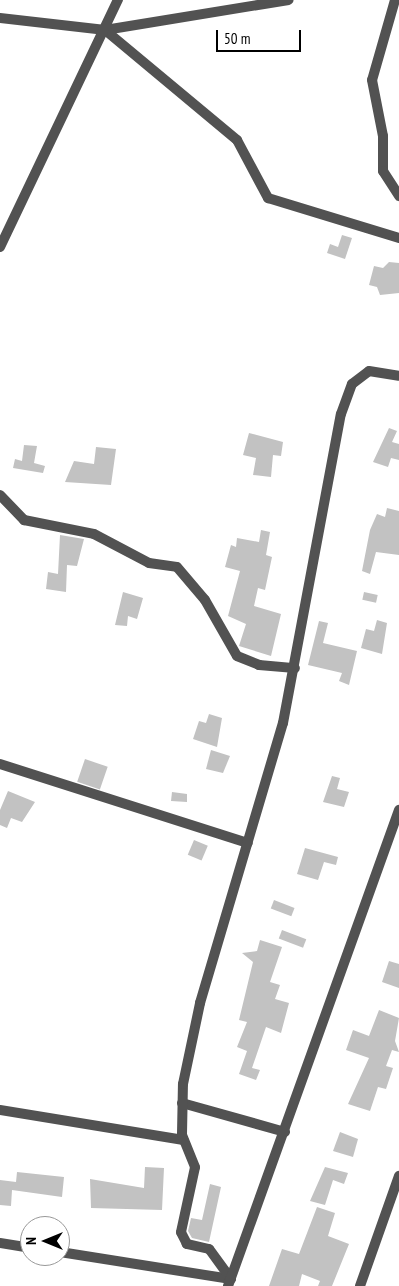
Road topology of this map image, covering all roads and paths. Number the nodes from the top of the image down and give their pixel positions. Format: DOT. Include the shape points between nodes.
graph roads {
  1 [pos="118,0"];
  2 [pos="289,0"];
  3 [pos="395,0"];
  4 [pos="0,18"];
  5 [pos="105,30"];
  6 [pos="399,196"];
  7 [pos="399,238"];
  8 [pos="0,248"];
  9 [pos="399,376"];
  10 [pos="0,495"];
  11 [pos="295,668"];
  12 [pos="0,764"];
  13 [pos="399,810"];
  14 [pos="248,843"];
  15 [pos="182,1103"];
  16 [pos="0,1110"];
  17 [pos="284,1132"];
  18 [pos="184,1140"];
  19 [pos="399,1176"];
  20 [pos="0,1243"];
  21 [pos="20,1246"];
  22 [pos="70,1254"];
  23 [pos="229,1282"];
  24 [pos="360,1286"];
  1 -- 5 [label="street"];
  2 -- 5 [label="street"];
  3 -- 6 [label="street" via="372,80 384,136 384,171"];
  4 -- 5 [label="street"];
  5 -- 7 [label="street" via="237,140 268,198"];
  5 -- 8 [label="street"];
  9 -- 11 [label="street" via="368,371 352,384 342,414"];
  10 -- 11 [label="street" via="24,520 94,534 149,563 177,568 205,600 237,656 259,665"];
  11 -- 14 [label="street"];
  12 -- 14 [label="street"];
  13 -- 17 [label="street"];
  14 -- 15 [label="street" via="200,1003"];
  15 -- 17 [label="street"];
  15 -- 18 [label="street"];
  16 -- 18 [label="street"];
  17 -- 23 [label="street"];
  18 -- 23 [label="street" via="195,1167 181,1232 187,1244 209,1250"];
  19 -- 24 [label="street"];
  20 -- 21 [label="street"];
  22 -- 23 [label="street"];
}
